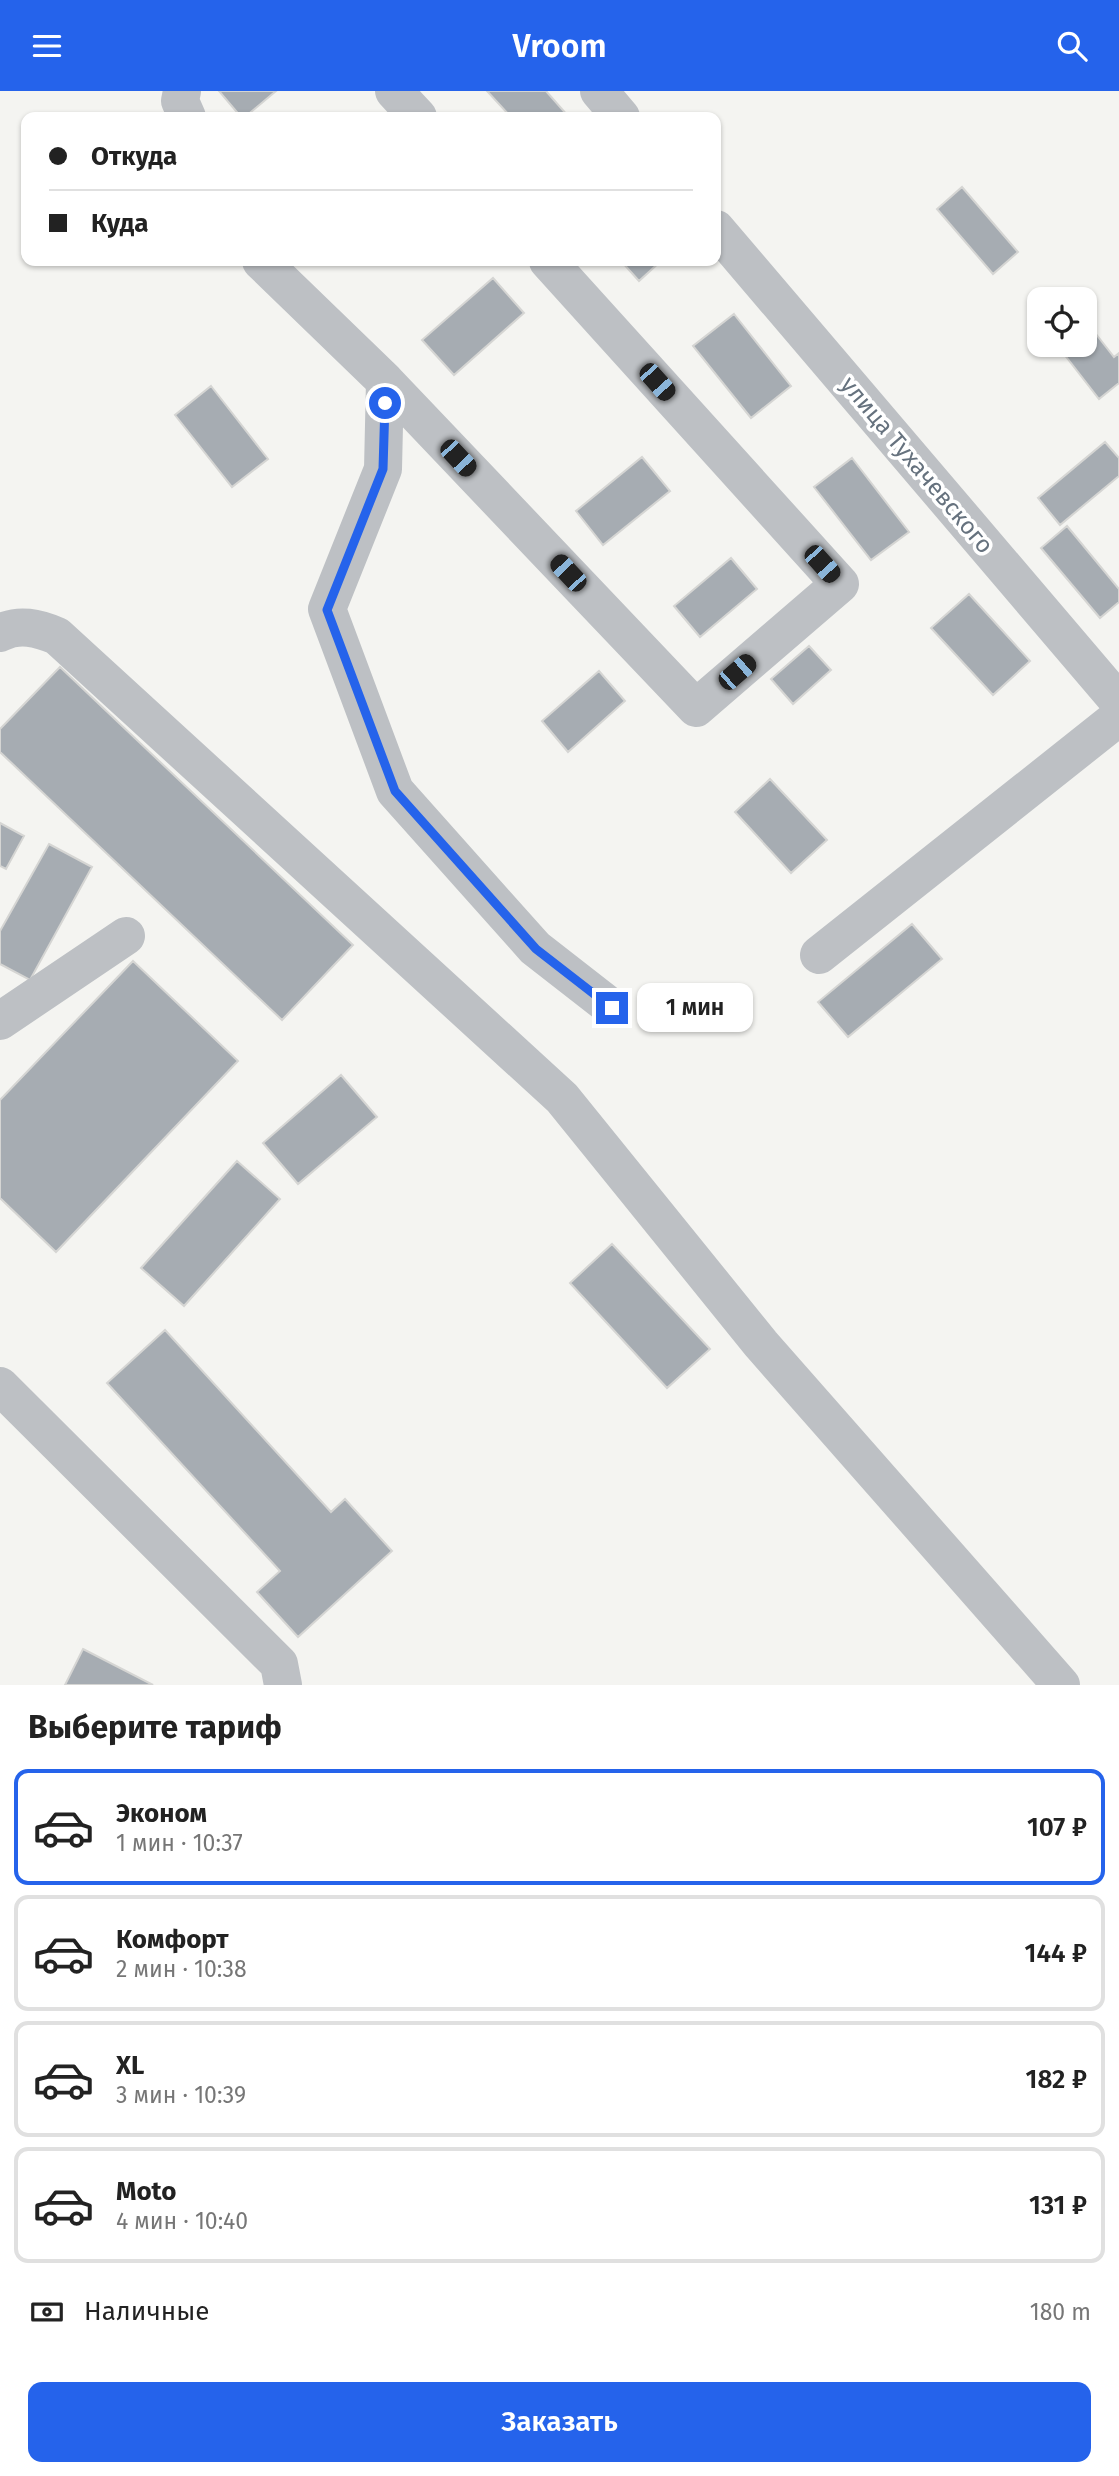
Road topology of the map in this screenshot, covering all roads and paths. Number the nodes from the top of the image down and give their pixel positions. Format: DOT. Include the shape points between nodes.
graph roads {
  1 [pos="182,91"];
  2 [pos="394,91"];
  3 [pos="598,91"];
  4 [pos="185,112"];
  5 [pos="413,112"];
  6 [pos="617,112"];
  7 [pos="721,235"];
  8 [pos="266,266"];
  9 [pos="553,266"];
  10 [pos="385,381"];
  11 [pos="0,633"];
  12 [pos="1119,702"];
  13 [pos="1119,717"];
  14 [pos="126,936"];
  15 [pos="819,955"];
  16 [pos="612,1008"];
  17 [pos="0,1021"];
  18 [pos="0,1386"];
  19 [pos="283,1685"];
  20 [pos="1061,1685"];
  1 -- 4 [label="street"];
  2 -- 5 [label="street"];
  3 -- 6 [label="street"];
  7 -- 12 [label="street, улица Тухачевского"];
  8 -- 10 [label="street"];
  9 -- 10 [label="street" via="840,584 696,708"];
  10 -- 16 [label="street" via="383,469 327,610 395,791 536,949"];
  11 -- 20 [label="street" via="10,628 38,628 57,636 562,1098 761,1344"];
  13 -- 15 [label="street"];
  14 -- 17 [label="street"];
  18 -- 19 [label="street" via="279,1664"];
}
